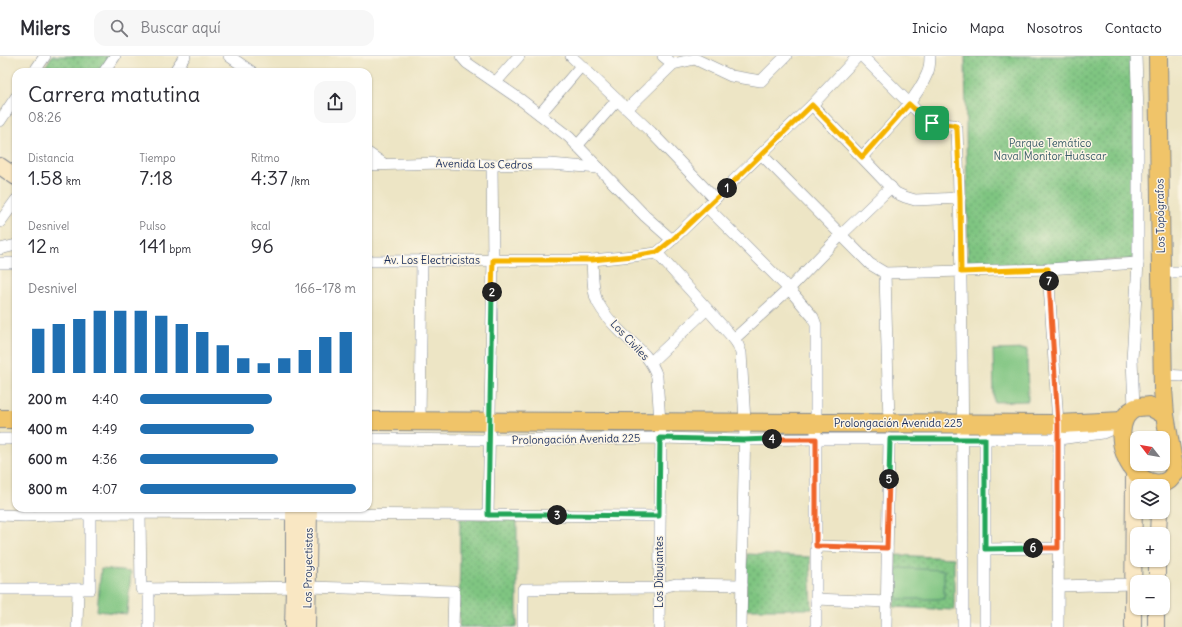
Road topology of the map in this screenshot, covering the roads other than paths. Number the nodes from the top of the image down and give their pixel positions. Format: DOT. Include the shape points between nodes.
graph roads {
  1 [pos="44,56"];
  2 [pos="115,56"];
  3 [pos="185,56"];
  4 [pos="229,56"];
  5 [pos="462,56"];
  6 [pos="519,56"];
  7 [pos="571,56"];
  8 [pos="662,56"];
  9 [pos="786,56"];
  10 [pos="858,56"];
  11 [pos="862,56"];
  12 [pos="930,56"];
  13 [pos="1136,56"];
  14 [pos="1158,56"];
  15 [pos="673,64"];
  16 [pos="581,66"];
  17 [pos="36,68"];
  18 [pos="107,68"];
  19 [pos="177,68"];
  20 [pos="244,68"];
  21 [pos="496,82"];
  22 [pos="617,100"];
  23 [pos="12,103"];
  24 [pos="909,104"];
  25 [pos="812,105"];
  26 [pos="627,109"];
  27 [pos="540,114"];
  28 [pos="0,121"];
  29 [pos="577,146"];
  30 [pos="761,154"];
  31 [pos="372,156"];
  32 [pos="862,157"];
  33 [pos="384,164"];
  34 [pos="372,165"];
  35 [pos="492,165"];
  36 [pos="0,166"];
  37 [pos="599,168"];
  38 [pos="12,174"];
  39 [pos="891,187"];
  40 [pos="960,198"];
  41 [pos="711,203"];
  42 [pos="12,206"];
  43 [pos="0,222"];
  44 [pos="841,235"];
  45 [pos="672,240"];
  46 [pos="12,246"];
  47 [pos="0,249"];
  48 [pos="657,252"];
  49 [pos="422,260"];
  50 [pos="493,260"];
  51 [pos="592,260"];
  52 [pos="372,261"];
  53 [pos="0,263"];
  54 [pos="12,263"];
  55 [pos="1138,263"];
  56 [pos="1048,269"];
  57 [pos="961,272"];
  58 [pos="1161,272"];
  59 [pos="1182,272"];
  60 [pos="885,273"];
  61 [pos="789,289"];
  62 [pos="707,309"];
  63 [pos="734,339"];
  64 [pos="651,362"];
  65 [pos="1164,375"];
  66 [pos="1182,376"];
  67 [pos="1128,414"];
  68 [pos="1165,415"];
  69 [pos="0,419"];
  70 [pos="12,419"];
  71 [pos="372,421"];
  72 [pos="420,421"];
  73 [pos="489,421"];
  74 [pos="660,430"];
  75 [pos="744,431"];
  76 [pos="816,431"];
  77 [pos="889,431"];
  78 [pos="963,431"];
  79 [pos="985,431"];
  80 [pos="1058,432"];
  81 [pos="0,439"];
  82 [pos="12,439"];
  83 [pos="372,439"];
  84 [pos="489,440"];
  85 [pos="1134,472"];
  86 [pos="1178,476"];
  87 [pos="1143,479"];
  88 [pos="105,512"];
  89 [pos="122,512"];
  90 [pos="247,512"];
  91 [pos="301,512"];
  92 [pos="348,512"];
  93 [pos="90,514"];
  94 [pos="140,514"];
  95 [pos="0,515"];
  96 [pos="488,515"];
  97 [pos="659,516"];
  98 [pos="816,546"];
  99 [pos="887,548"];
  100 [pos="1058,548"];
  101 [pos="985,549"];
  102 [pos="1132,575"];
  103 [pos="1130,584"];
  104 [pos="742,585"];
  105 [pos="1058,586"];
  106 [pos="149,588"];
  107 [pos="301,588"];
  108 [pos="659,588"];
  109 [pos="0,589"];
  110 [pos="78,589"];
  111 [pos="816,599"];
  112 [pos="886,602"];
  113 [pos="1133,615"];
  114 [pos="1156,615"];
  115 [pos="77,627"];
  116 [pos="149,627"];
  117 [pos="293,627"];
  118 [pos="307,627"];
  119 [pos="453,627"];
  120 [pos="523,627"];
  121 [pos="659,627"];
  122 [pos="741,627"];
  123 [pos="816,627"];
  124 [pos="886,627"];
  125 [pos="963,627"];
  126 [pos="985,627"];
  127 [pos="1058,627"];
  128 [pos="1133,627"];
  129 [pos="1156,627"];
  1 -- 17 [label="street"];
  2 -- 18 [label="street"];
  3 -- 19 [label="street"];
  4 -- 20 [label="street"];
  5 -- 21 [label="street" via="467,63"];
  6 -- 21 [label="street"];
  7 -- 16 [label="street"];
  8 -- 15 [label="street"];
  9 -- 15 [label="street" via="761,82 731,76 695,59"];
  10 -- 25 [label="street"];
  11 -- 24 [label="street"];
  12 -- 24 [label="street" via="928,74"];
  13 -- 55 [label="street"];
  14 -- 58 [label="main road, Los Topógrafos"];
  15 -- 26 [label="street"];
  16 -- 22 [label="street"];
  16 -- 27 [label="street"];
  21 -- 27 [label="street"];
  22 -- 26 [label="street"];
  22 -- 29 [label="street"];
  23 -- 28 [label="street"];
  24 -- 32 [label="street"];
  24 -- 40 [label="street" via="932,123 956,126"];
  25 -- 30 [label="street"];
  25 -- 32 [label="street"];
  26 -- 41 [label="street" via="651,132"];
  27 -- 29 [label="street"];
  29 -- 37 [label="street"];
  30 -- 41 [label="street"];
  30 -- 44 [label="street"];
  31 -- 33 [label="street"];
  32 -- 39 [label="street"];
  33 -- 34 [label="street, Avenida Los Cedros"];
  33 -- 35 [label="street, Avenida Los Cedros"];
  35 -- 37 [label="street, Avenida Los Cedros" via="550,164"];
  35 -- 50 [label="street"];
  36 -- 38 [label="main road"];
  37 -- 45 [label="street"];
  39 -- 40 [label="street" via="896,193 915,200"];
  39 -- 44 [label="street"];
  40 -- 57 [label="street"];
  41 -- 45 [label="street"];
  41 -- 61 [label="street"];
  42 -- 43 [label="street"];
  44 -- 60 [label="street" via="870,264"];
  44 -- 61 [label="street"];
  45 -- 48 [label="street"];
  46 -- 47 [label="street"];
  48 -- 51 [label="street, Av. Los Electricistas"];
  48 -- 62 [label="street"];
  49 -- 50 [label="street, Av. Los Electricistas"];
  49 -- 52 [label="street, Av. Los Electricistas"];
  49 -- 72 [label="street"];
  50 -- 51 [label="street, Av. Los Electricistas"];
  50 -- 73 [label="street"];
  51 -- 64 [label="street, Los Civiles" via="598,303 616,327"];
  53 -- 54 [label="street"];
  55 -- 56 [label="street"];
  55 -- 67 [label="street"];
  56 -- 57 [label="street"];
  56 -- 80 [label="street"];
  57 -- 60 [label="street"];
  57 -- 78 [label="street"];
  58 -- 59 [label="street"];
  58 -- 65 [label="main road, Los Topógrafos"];
  60 -- 77 [label="street"];
  61 -- 63 [label="street"];
  61 -- 76 [label="street" via="813,317 816,325"];
  62 -- 63 [label="street"];
  62 -- 64 [label="street"];
  63 -- 75 [label="street" via="741,352"];
  64 -- 74 [label="street, Los Civiles" via="657,378"];
  65 -- 66 [label="street"];
  65 -- 67 [label="main road" via="1151,398"];
  65 -- 68 [label="main road, Los Topógrafos"];
  67 -- 68 [label="main road, Prolongación Avenida 225" via="1149,406"];
  67 -- 80 [label="main road, Prolongación Avenida 225"];
  67 -- 85 [label="main road" via="1121,434 1126,458"];
  68 -- 86 [label="main road, Los Topógrafos"];
  69 -- 70 [label="main road"];
  71 -- 72 [label="main road, Prolongación Avenida 225"];
  72 -- 73 [label="main road, Prolongación Avenida 225"];
  73 -- 74 [label="main road, Prolongación Avenida 225"];
  73 -- 84 [label="street"];
  74 -- 75 [label="main road, Prolongación Avenida 225"];
  74 -- 84 [label="street, Prolongación Avenida 225"];
  74 -- 97 [label="street, Los Dibujantes"];
  75 -- 76 [label="main road, Prolongación Avenida 225"];
  75 -- 104 [label="street"];
  76 -- 77 [label="main road, Prolongación Avenida 225"];
  76 -- 98 [label="street"];
  77 -- 78 [label="main road, Prolongación Avenida 225"];
  77 -- 99 [label="street"];
  78 -- 79 [label="main road, Prolongación Avenida 225"];
  78 -- 125 [label="street"];
  79 -- 80 [label="main road, Prolongación Avenida 225"];
  79 -- 101 [label="street"];
  80 -- 100 [label="street"];
  81 -- 82 [label="street"];
  83 -- 84 [label="street, Prolongación Avenida 225"];
  84 -- 96 [label="street"];
  85 -- 87 [label="main road"];
  85 -- 102 [label="main road"];
  88 -- 93 [label="street"];
  89 -- 94 [label="street"];
  90 -- 94 [label="street"];
  91 -- 107 [label="main road, Los Proyectistas"];
  92 -- 96 [label="street"];
  93 -- 95 [label="street"];
  93 -- 110 [label="street" via="90,589"];
  94 -- 106 [label="street" via="141,589"];
  96 -- 97 [label="street"];
  97 -- 108 [label="street, Los Dibujantes"];
  98 -- 99 [label="street"];
  98 -- 111 [label="street"];
  99 -- 112 [label="street"];
  100 -- 101 [label="street"];
  100 -- 105 [label="street"];
  101 -- 126 [label="street"];
  103 -- 105 [label="street"];
  104 -- 108 [label="street" via="676,584"];
  104 -- 122 [label="street"];
  105 -- 127 [label="street"];
  106 -- 107 [label="street"];
  106 -- 116 [label="street"];
  107 -- 117 [label="main road"];
  107 -- 118 [label="main road, Los Proyectistas"];
  107 -- 119 [label="street" via="454,591"];
  108 -- 120 [label="street" via="523,589"];
  108 -- 121 [label="street, Los Dibujantes"];
  109 -- 110 [label="street"];
  110 -- 115 [label="street"];
  111 -- 112 [label="street"];
  111 -- 123 [label="street"];
  112 -- 124 [label="street"];
  113 -- 128 [label="main road"];
  114 -- 129 [label="main road"];
}
